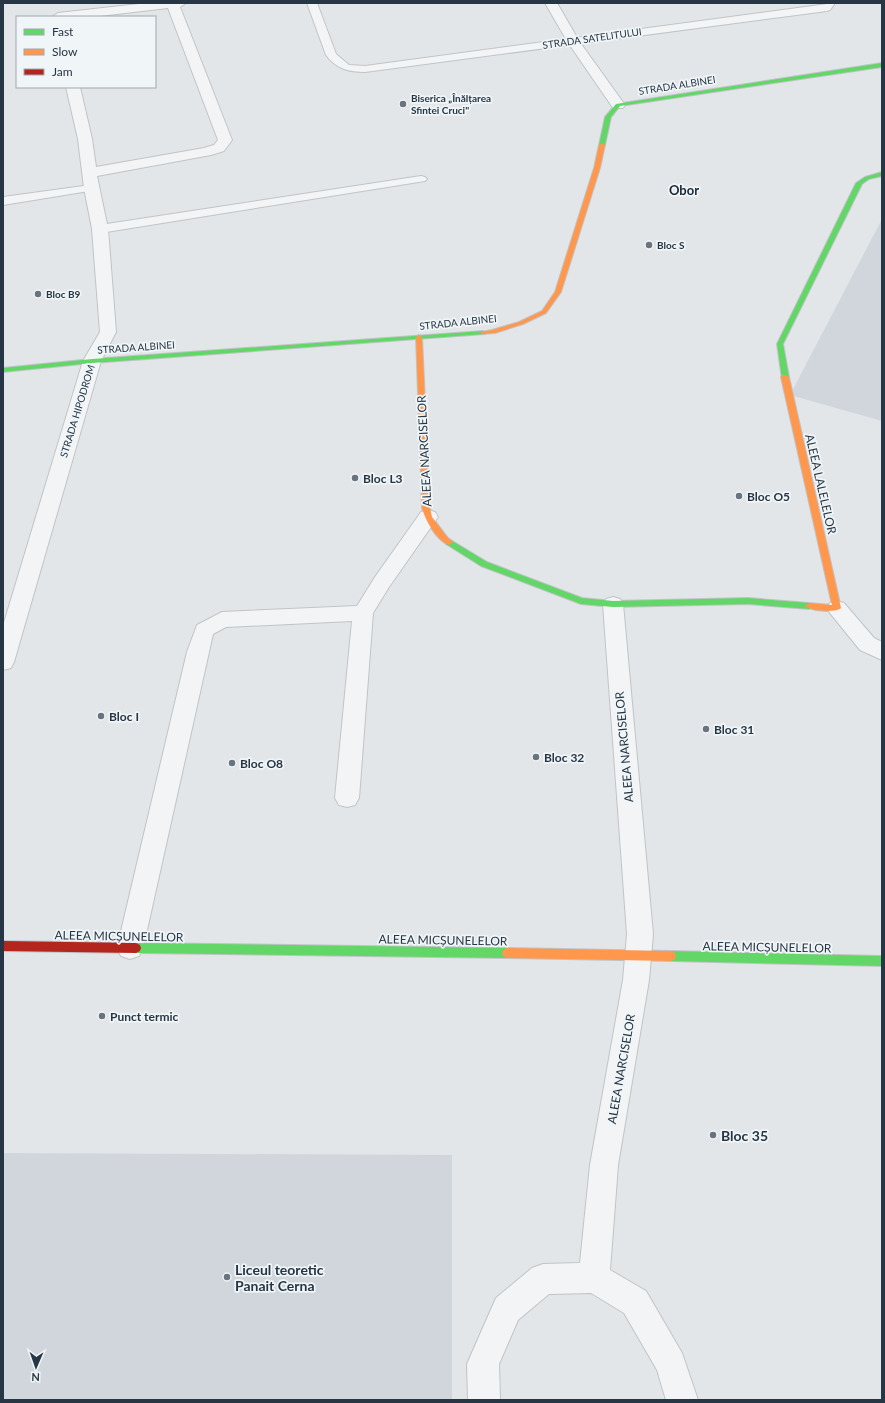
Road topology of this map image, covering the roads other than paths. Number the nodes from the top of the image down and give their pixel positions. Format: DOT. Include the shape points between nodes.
graph roads {
  1 [pos="54,3"];
  2 [pos="176,3"];
  3 [pos="312,3"];
  4 [pos="551,3"];
  5 [pos="830,3"];
  6 [pos="58,16"];
  7 [pos="66,16"];
  8 [pos="573,41"];
  9 [pos="882,65"];
  10 [pos="73,88"];
  11 [pos="618,105"];
  12 [pos="882,174"];
  13 [pos="421,179"];
  14 [pos="90,180"];
  15 [pos="3,201"];
  16 [pos="100,229"];
  17 [pos="419,337"];
  18 [pos="92,361"];
  19 [pos="3,370"];
  20 [pos="428,517"];
  21 [pos="613,604"];
  22 [pos="837,608"];
  23 [pos="363,613"];
  24 [pos="882,652"];
  25 [pos="3,662"];
  26 [pos="347,798"];
  27 [pos="3,946"];
  28 [pos="130,948"];
  29 [pos="637,956"];
  30 [pos="882,961"];
  31 [pos="594,1278"];
  32 [pos="484,1400"];
  33 [pos="682,1400"];
  1 -- 6 [label="street"];
  2 -- 7 [label="street"];
  2 -- 14 [label="street" via="225,140 219,148 206,152"];
  3 -- 8 [label="lane, STRADA SATELITULUI" via="331,55 341,66 350,69 365,70"];
  4 -- 8 [label="street"];
  5 -- 8 [label="lane, STRADA SATELITULUI" via="827,8"];
  8 -- 11 [label="street"];
  9 -- 11 [label="street, STRADA ALBINEI"];
  10 -- 14 [label="street, STRADA HIPODROM" via="85,139"];
  11 -- 17 [label="street, STRADA ALBINEI" via="608,117 597,168 558,292 544,312 493,332"];
  12 -- 22 [label="street, ALEEA LALELELOR" via="858,183 780,344"];
  13 -- 16 [label="lane"];
  14 -- 15 [label="lane"];
  14 -- 16 [label="street, STRADA HIPODROM"];
  16 -- 18 [label="street, STRADA HIPODROM" via="108,332"];
  17 -- 18 [label="street, STRADA ALBINEI"];
  17 -- 20 [label="street, ALEEA NARCISELOR"];
  18 -- 19 [label="street, STRADA ALBINEI"];
  18 -- 25 [label="street, STRADA HIPODROM"];
  20 -- 21 [label="street, ALEEA NARCISELOR" via="445,540 484,564 581,601"];
  20 -- 23 [label="street"];
  21 -- 22 [label="street" via="748,601"];
  21 -- 29 [label="street, ALEEA NARCISELOR" via="640,934"];
  22 -- 24 [label="street" via="867,644"];
  23 -- 26 [label="street"];
  23 -- 28 [label="street" via="222,620 204,630"];
  27 -- 28 [label="street, ALEEA MICȘUNELELOR"];
  28 -- 29 [label="street, ALEEA MICȘUNELELOR"];
  29 -- 30 [label="street, ALEEA MICȘUNELELOR"];
  29 -- 31 [label="street, ALEEA NARCISELOR" via="636,980 604,1165"];
  31 -- 32 [label="street" via="543,1279 507,1309 482,1364"];
  31 -- 33 [label="street" via="635,1302 671,1364"];
}
